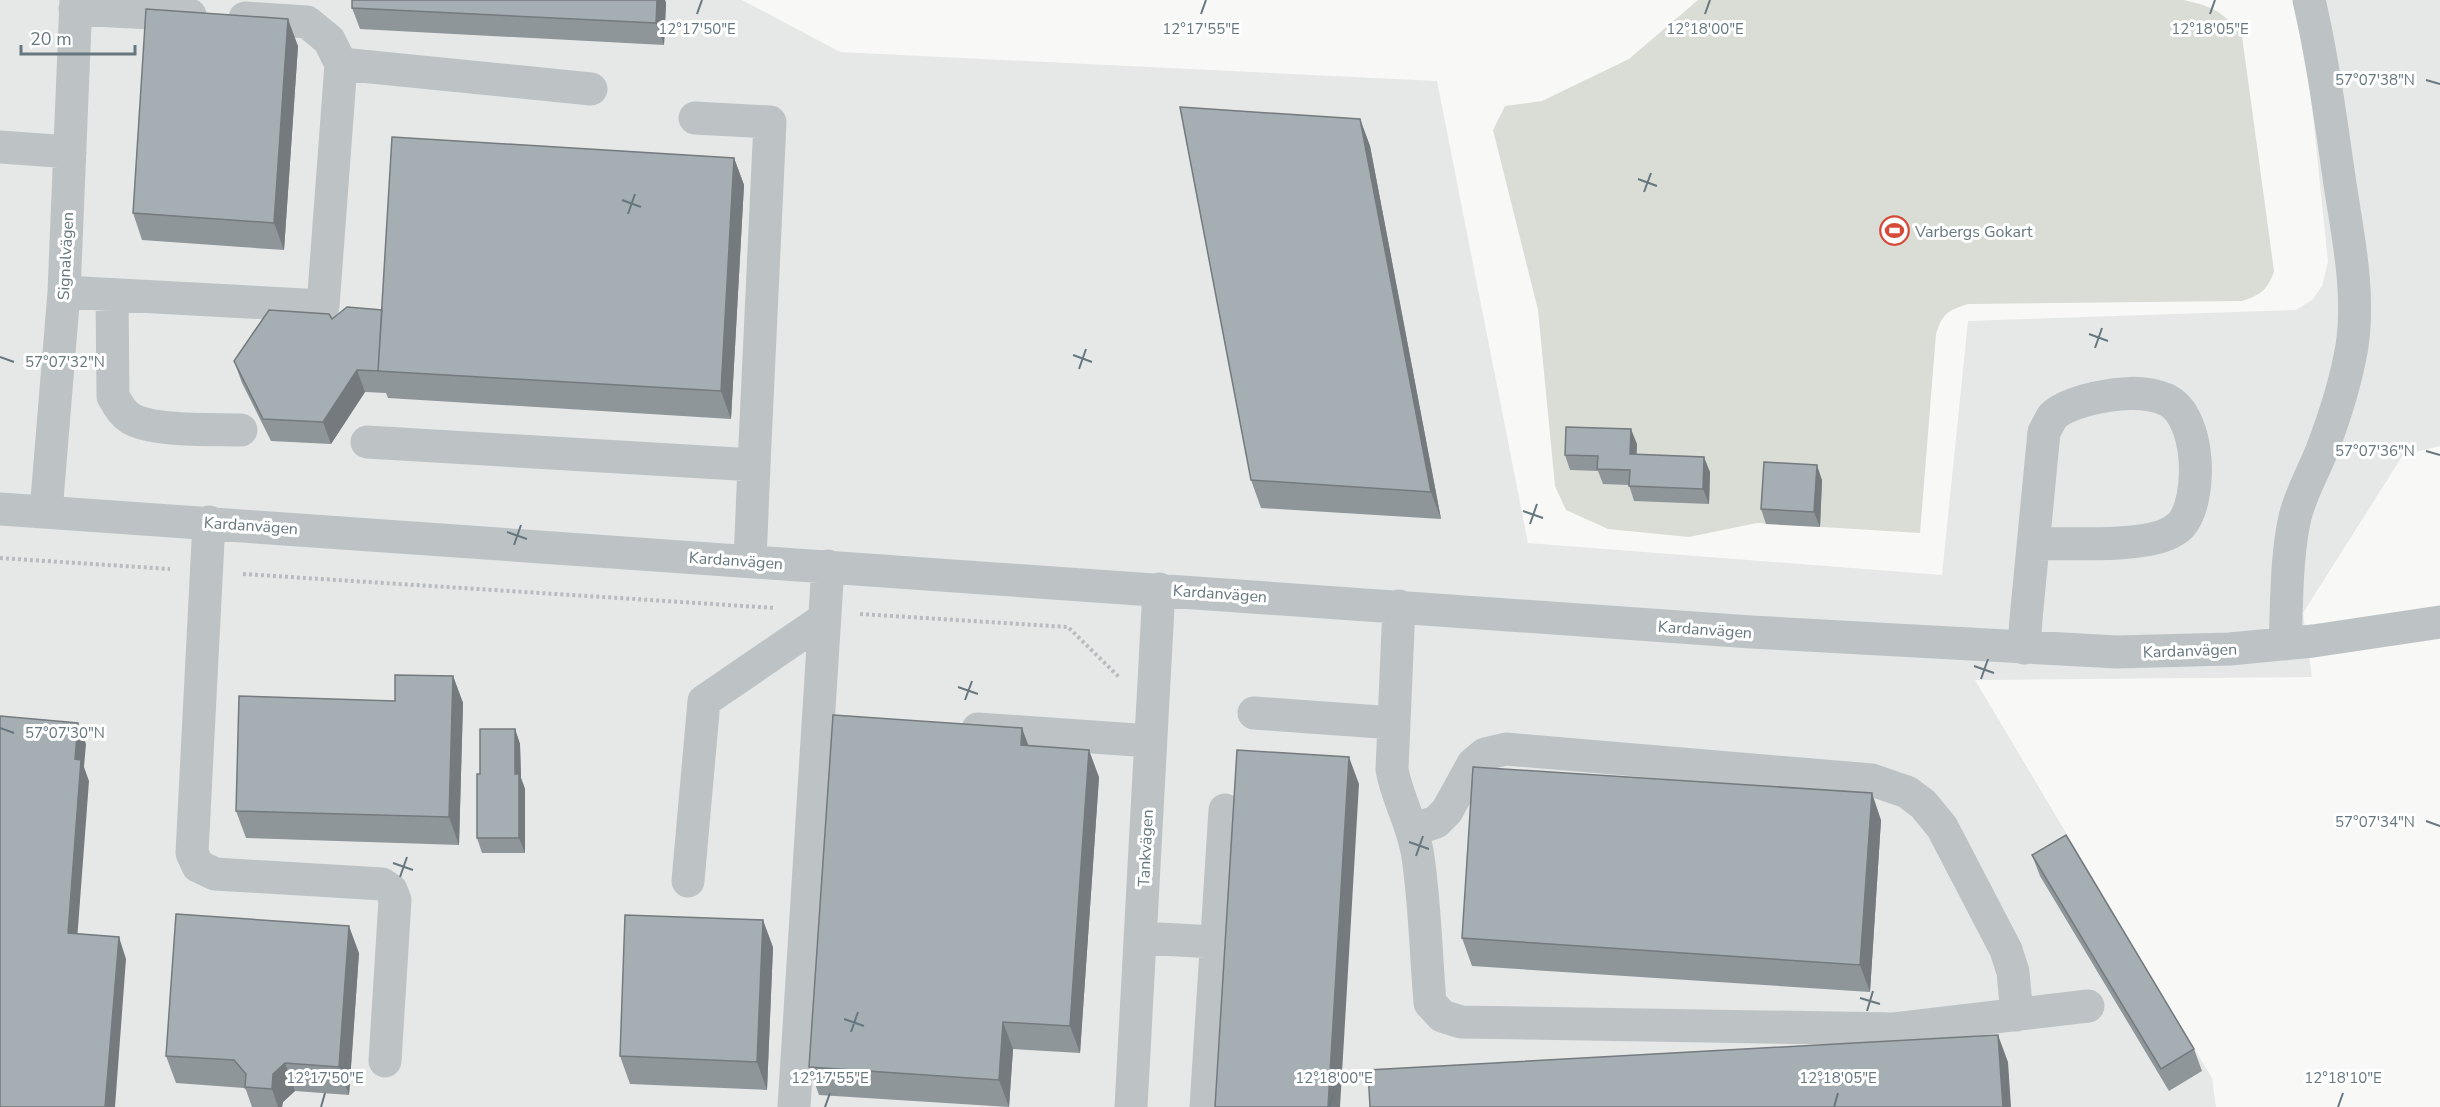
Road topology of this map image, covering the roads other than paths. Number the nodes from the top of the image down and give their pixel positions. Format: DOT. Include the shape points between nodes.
graph roads {
  1 [pos="2309,0"];
  2 [pos="76,4"];
  3 [pos="341,64"];
  4 [pos="591,89"];
  5 [pos="695,118"];
  6 [pos="0,147"];
  7 [pos="70,152"];
  8 [pos="64,292"];
  9 [pos="112,295"];
  10 [pos="241,430"];
  11 [pos="367,442"];
  12 [pos="754,465"];
  13 [pos="0,509"];
  14 [pos="46,512"];
  15 [pos="209,522"];
  16 [pos="2034,544"];
  17 [pos="750,561"];
  18 [pos="828,566"];
  19 [pos="1159,589"];
  20 [pos="1399,606"];
  21 [pos="825,615"];
  22 [pos="2440,622"];
  23 [pos="2285,644"];
  24 [pos="2024,648"];
  25 [pos="1254,713"];
  26 [pos="1394,723"];
  27 [pos="948,727"];
  28 [pos="1150,741"];
  29 [pos="1225,810"];
  30 [pos="1412,830"];
  31 [pos="688,881"];
  32 [pos="1140,938"];
  33 [pos="1216,942"];
  34 [pos="2088,1006"];
  35 [pos="2017,1015"];
  36 [pos="385,1061"];
  37 [pos="794,1107"];
  38 [pos="1131,1107"];
  39 [pos="1206,1107"];
  1 -- 23 [label="street" via="2350,254 2355,310 2342,390 2295,518"];
  2 -- 3 [label="street" via="307,22 329,40"];
  2 -- 7 [label="street, Signalvägen"];
  3 -- 4 [label="street"];
  3 -- 9 [label="street" via="323,306"];
  5 -- 12 [label="street" via="770,122"];
  6 -- 7 [label="street"];
  7 -- 8 [label="street, Signalvägen"];
  8 -- 9 [label="street"];
  8 -- 14 [label="street, Signalvägen"];
  9 -- 10 [label="street" via="113,396 128,418 146,425"];
  11 -- 12 [label="street"];
  12 -- 17 [label="street"];
  13 -- 14 [label="street, Kardanvägen"];
  14 -- 15 [label="street, Kardanvägen"];
  15 -- 17 [label="street, Kardanvägen"];
  15 -- 36 [label="street" via="192,853 198,866 215,874 382,884 391,890 395,900"];
  16 -- 16 [label="street" via="2044,432 2054,415 2078,402 2114,394 2147,394 2169,401 2184,416 2191,435 2195,493 2180,526 2144,541"];
  16 -- 24 [label="street"];
  17 -- 18 [label="street, Kardanvägen"];
  18 -- 19 [label="street, Kardanvägen"];
  18 -- 21 [label="street"];
  19 -- 20 [label="street, Kardanvägen"];
  19 -- 28 [label="street, Tankvägen"];
  20 -- 24 [label="street, Kardanvägen"];
  20 -- 26 [label="street"];
  21 -- 31 [label="street" via="704,701"];
  21 -- 37 [label="street"];
  22 -- 23 [label="street, Kardanvägen"];
  23 -- 24 [label="street, Kardanvägen" via="2128,652"];
  25 -- 26 [label="street"];
  26 -- 30 [label="street" via="1395,788"];
  27 -- 28 [label="street"];
  28 -- 32 [label="street, Tankvägen"];
  29 -- 33 [label="street"];
  30 -- 35 [label="street" via="1418,856 1430,1003 1442,1016 1461,1022 1894,1029"];
  30 -- 35 [label="street" via="1436,822 1447,811 1473,764 1485,754 1506,748 1872,780 1907,792 1942,827 2006,950 2013,972"];
  32 -- 33 [label="street"];
  32 -- 38 [label="street, Tankvägen"];
  33 -- 39 [label="street"];
  34 -- 35 [label="street"];
}
